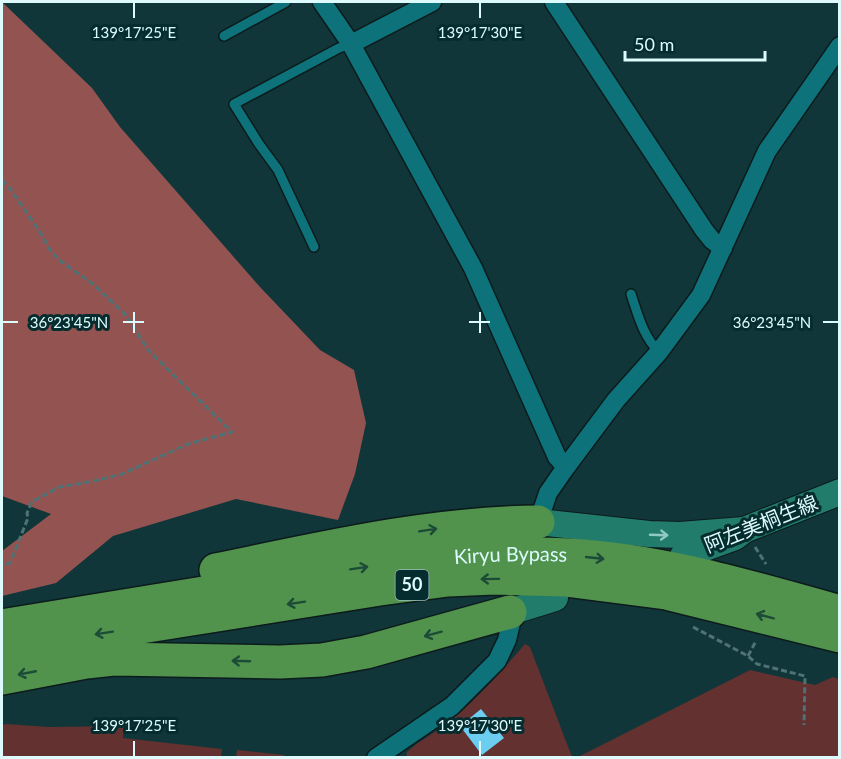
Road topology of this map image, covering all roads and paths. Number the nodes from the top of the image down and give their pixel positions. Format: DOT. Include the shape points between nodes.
graph roads {
  1 [pos="286,2"];
  2 [pos="322,2"];
  3 [pos="432,2"];
  4 [pos="554,2"];
  5 [pos="224,36"];
  6 [pos="351,44"];
  7 [pos="840,46"];
  8 [pos="2,180"];
  9 [pos="314,247"];
  10 [pos="723,248"];
  11 [pos="631,294"];
  12 [pos="659,352"];
  13 [pos="566,467"];
  14 [pos="840,492"];
  15 [pos="536,531"];
  16 [pos="747,535"];
  17 [pos="683,556"];
  18 [pos="2,566"];
  19 [pos="767,571"];
  20 [pos="555,598"];
  21 [pos="511,604"];
  22 [pos="840,612"];
  23 [pos="2,620"];
  24 [pos="687,624"];
  25 [pos="2,626"];
  26 [pos="840,636"];
  27 [pos="757,639"];
  28 [pos="2,649"];
  29 [pos="748,656"];
  30 [pos="2,678"];
  31 [pos="804,725"];
  32 [pos="376,758"];
  1 -- 5 [label="lane"];
  2 -- 6 [label="street"];
  3 -- 6 [label="street"];
  4 -- 10 [label="street" via="704,230"];
  6 -- 9 [label="lane" via="234,105 278,170"];
  6 -- 13 [label="street" via="473,268 557,457"];
  7 -- 10 [label="street" via="767,151"];
  8 -- 18 [label="path" via="59,260 125,314 149,351 232,432 188,444 122,474 59,487 32,502 10,563"];
  10 -- 12 [label="street" via="701,296"];
  11 -- 12 [label="lane" via="644,332"];
  12 -- 13 [label="street" via="616,400"];
  13 -- 15 [label="street" via="548,493"];
  14 -- 16 [label="main road, 阿左美桐生線"];
  15 -- 16 [label="main road, one-way"];
  23 -- 15 [label="highway, one-way" via="32,609 345,543 468,524"];
  16 -- 17 [label="main road, 阿左美桐生線"];
  16 -- 19 [label="path"];
  20 -- 21 [label="main road"];
  21 -- 30 [label="highway, one-way" via="366,652 322,660 114,658"];
  21 -- 32 [label="street" via="504,651 484,676 452,706"];
  25 -- 22 [label="highway, Kiryu Bypass / 50, one-way" via="367,567 473,554 570,555 626,562 714,578"];
  24 -- 29 [label="path"];
  26 -- 28 [label="highway, 50, one-way" via="666,593 565,580 494,578 380,589"];
  27 -- 29 [label="path"];
  29 -- 31 [label="path" via="757,664 805,676"];
}
